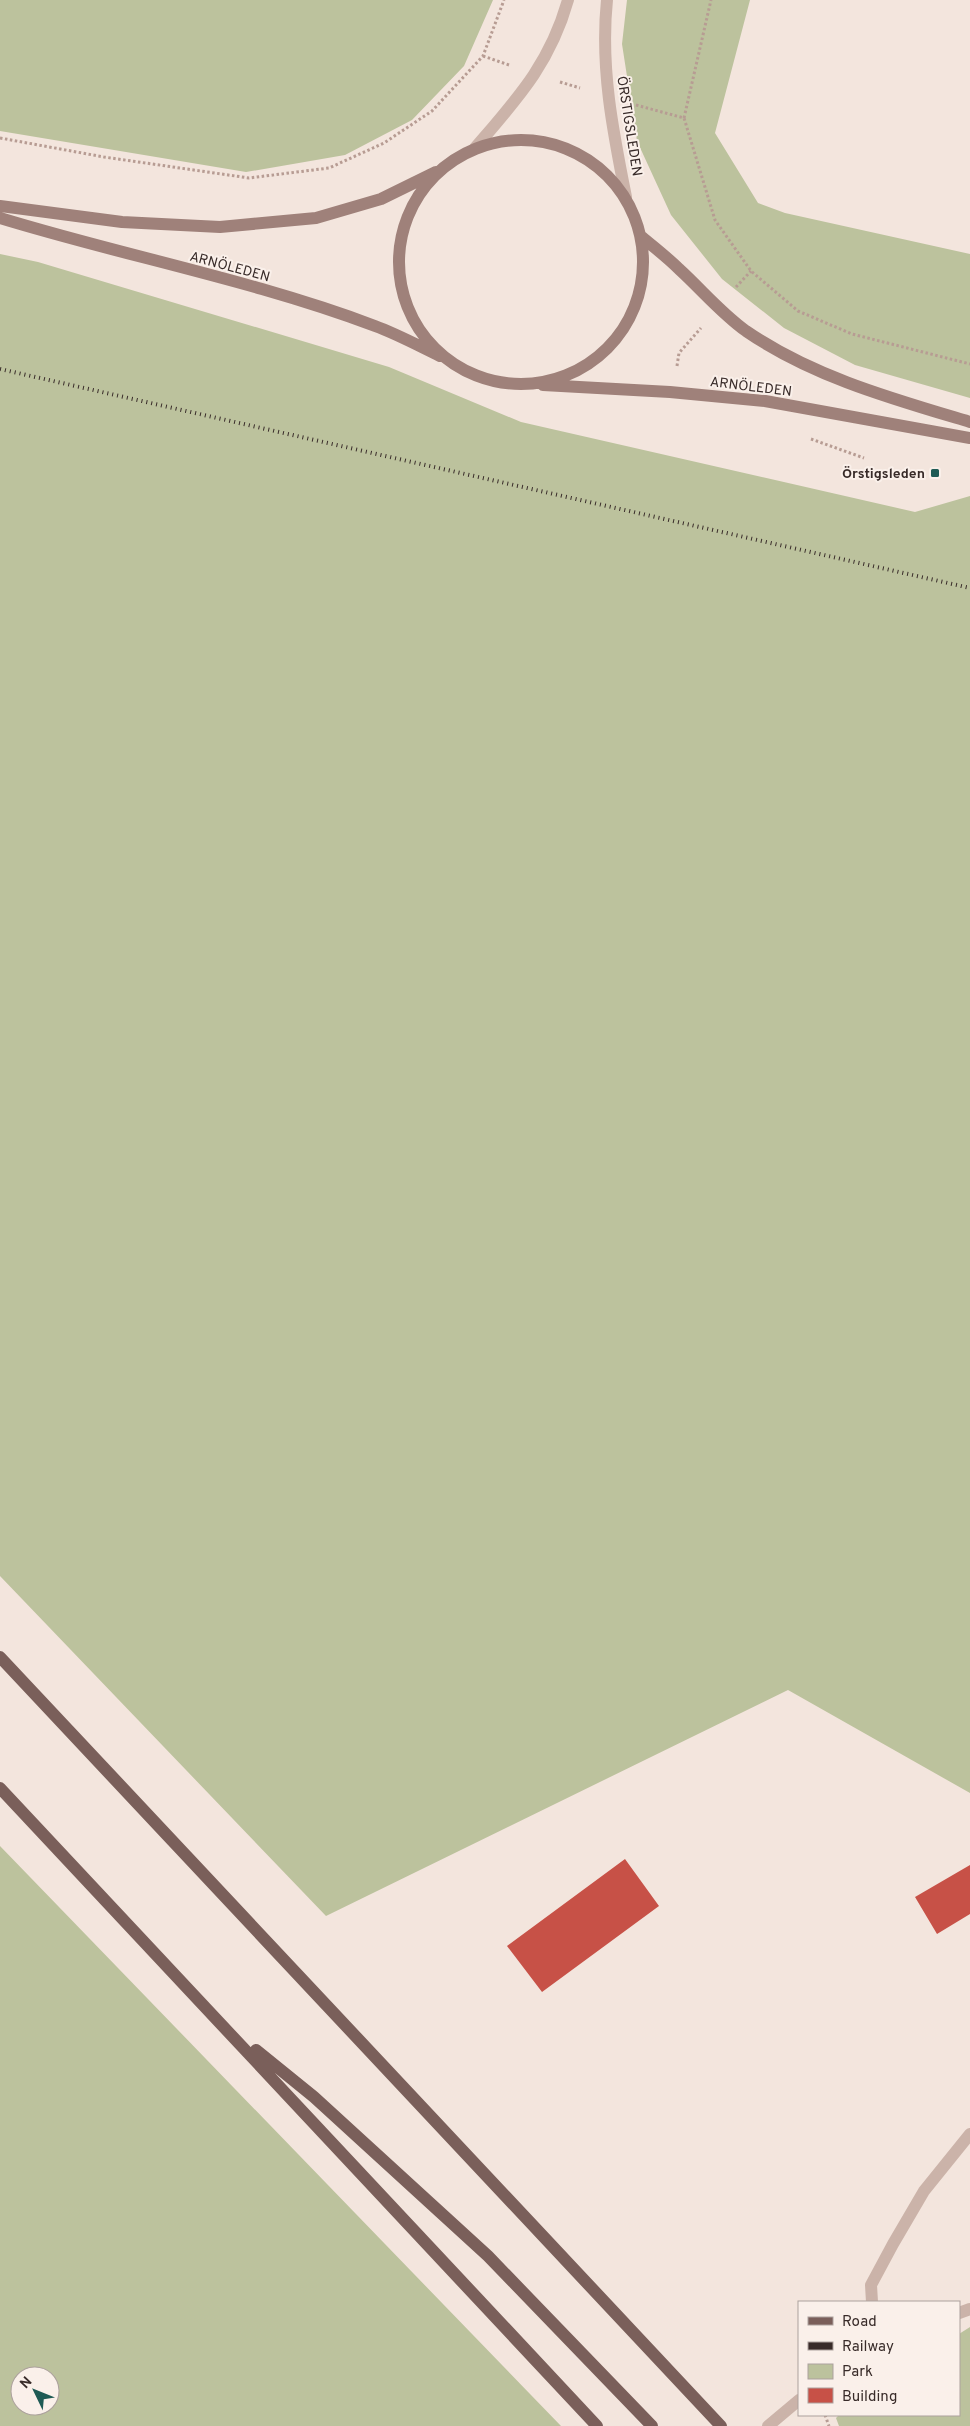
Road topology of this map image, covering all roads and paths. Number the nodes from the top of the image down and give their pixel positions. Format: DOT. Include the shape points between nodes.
graph roads {
  1 [pos="504,0"];
  2 [pos="568,0"];
  3 [pos="607,0"];
  4 [pos="711,0"];
  5 [pos="483,56"];
  6 [pos="536,74"];
  7 [pos="607,98"];
  8 [pos="684,118"];
  9 [pos="0,138"];
  10 [pos="475,148"];
  11 [pos="439,171"];
  12 [pos="626,197"];
  13 [pos="0,206"];
  14 [pos="0,218"];
  15 [pos="642,237"];
  16 [pos="446,359"];
  17 [pos="970,364"];
  18 [pos="525,385"];
  19 [pos="970,422"];
  20 [pos="970,438"];
  21 [pos="0,1657"];
  22 [pos="0,1788"];
  23 [pos="218,2018"];
  24 [pos="970,2134"];
  25 [pos="872,2301"];
  26 [pos="798,2401"];
  27 [pos="598,2426"];
  28 [pos="652,2426"];
  29 [pos="721,2426"];
  30 [pos="768,2426"];
  1 -- 5 [label="path"];
  2 -- 6 [label="street" via="560,27"];
  3 -- 7 [label="street, ÖRSTIGSLEDEN" via="604,28"];
  4 -- 8 [label="path"];
  5 -- 6 [label="path"];
  5 -- 9 [label="path" via="432,111 384,143 329,168 249,178 104,158"];
  6 -- 7 [label="path"];
  6 -- 10 [label="street"];
  7 -- 8 [label="path"];
  7 -- 12 [label="street, ÖRSTIGSLEDEN"];
  8 -- 17 [label="path" via="715,220 751,271 798,311 852,334"];
  10 -- 11 [label="main road"];
  10 -- 12 [label="main road" via="517,139 560,145 597,165"];
  11 -- 13 [label="main road" via="381,199 316,218 220,227 122,222"];
  11 -- 16 [label="main road" via="412,205 400,246 402,289 418,328"];
  12 -- 15 [label="main road"];
  14 -- 16 [label="main road, ARNÖLEDEN" via="246,284 376,326"];
  15 -- 18 [label="main road" via="643,280 629,321 602,354 566,376"];
  15 -- 19 [label="main road" via="718,308 746,331 786,356 872,392"];
  16 -- 18 [label="main road, ARNÖLEDEN" via="484,379"];
  18 -- 20 [label="main road, ARNÖLEDEN" via="670,392 765,401"];
  21 -- 29 [label="main road"];
  22 -- 23 [label="main road"];
  23 -- 27 [label="main road"];
  23 -- 28 [label="main road" via="314,2097 488,2256"];
  24 -- 25 [label="street" via="924,2192 893,2244 871,2285"];
  26 -- 30 [label="street"];
}
